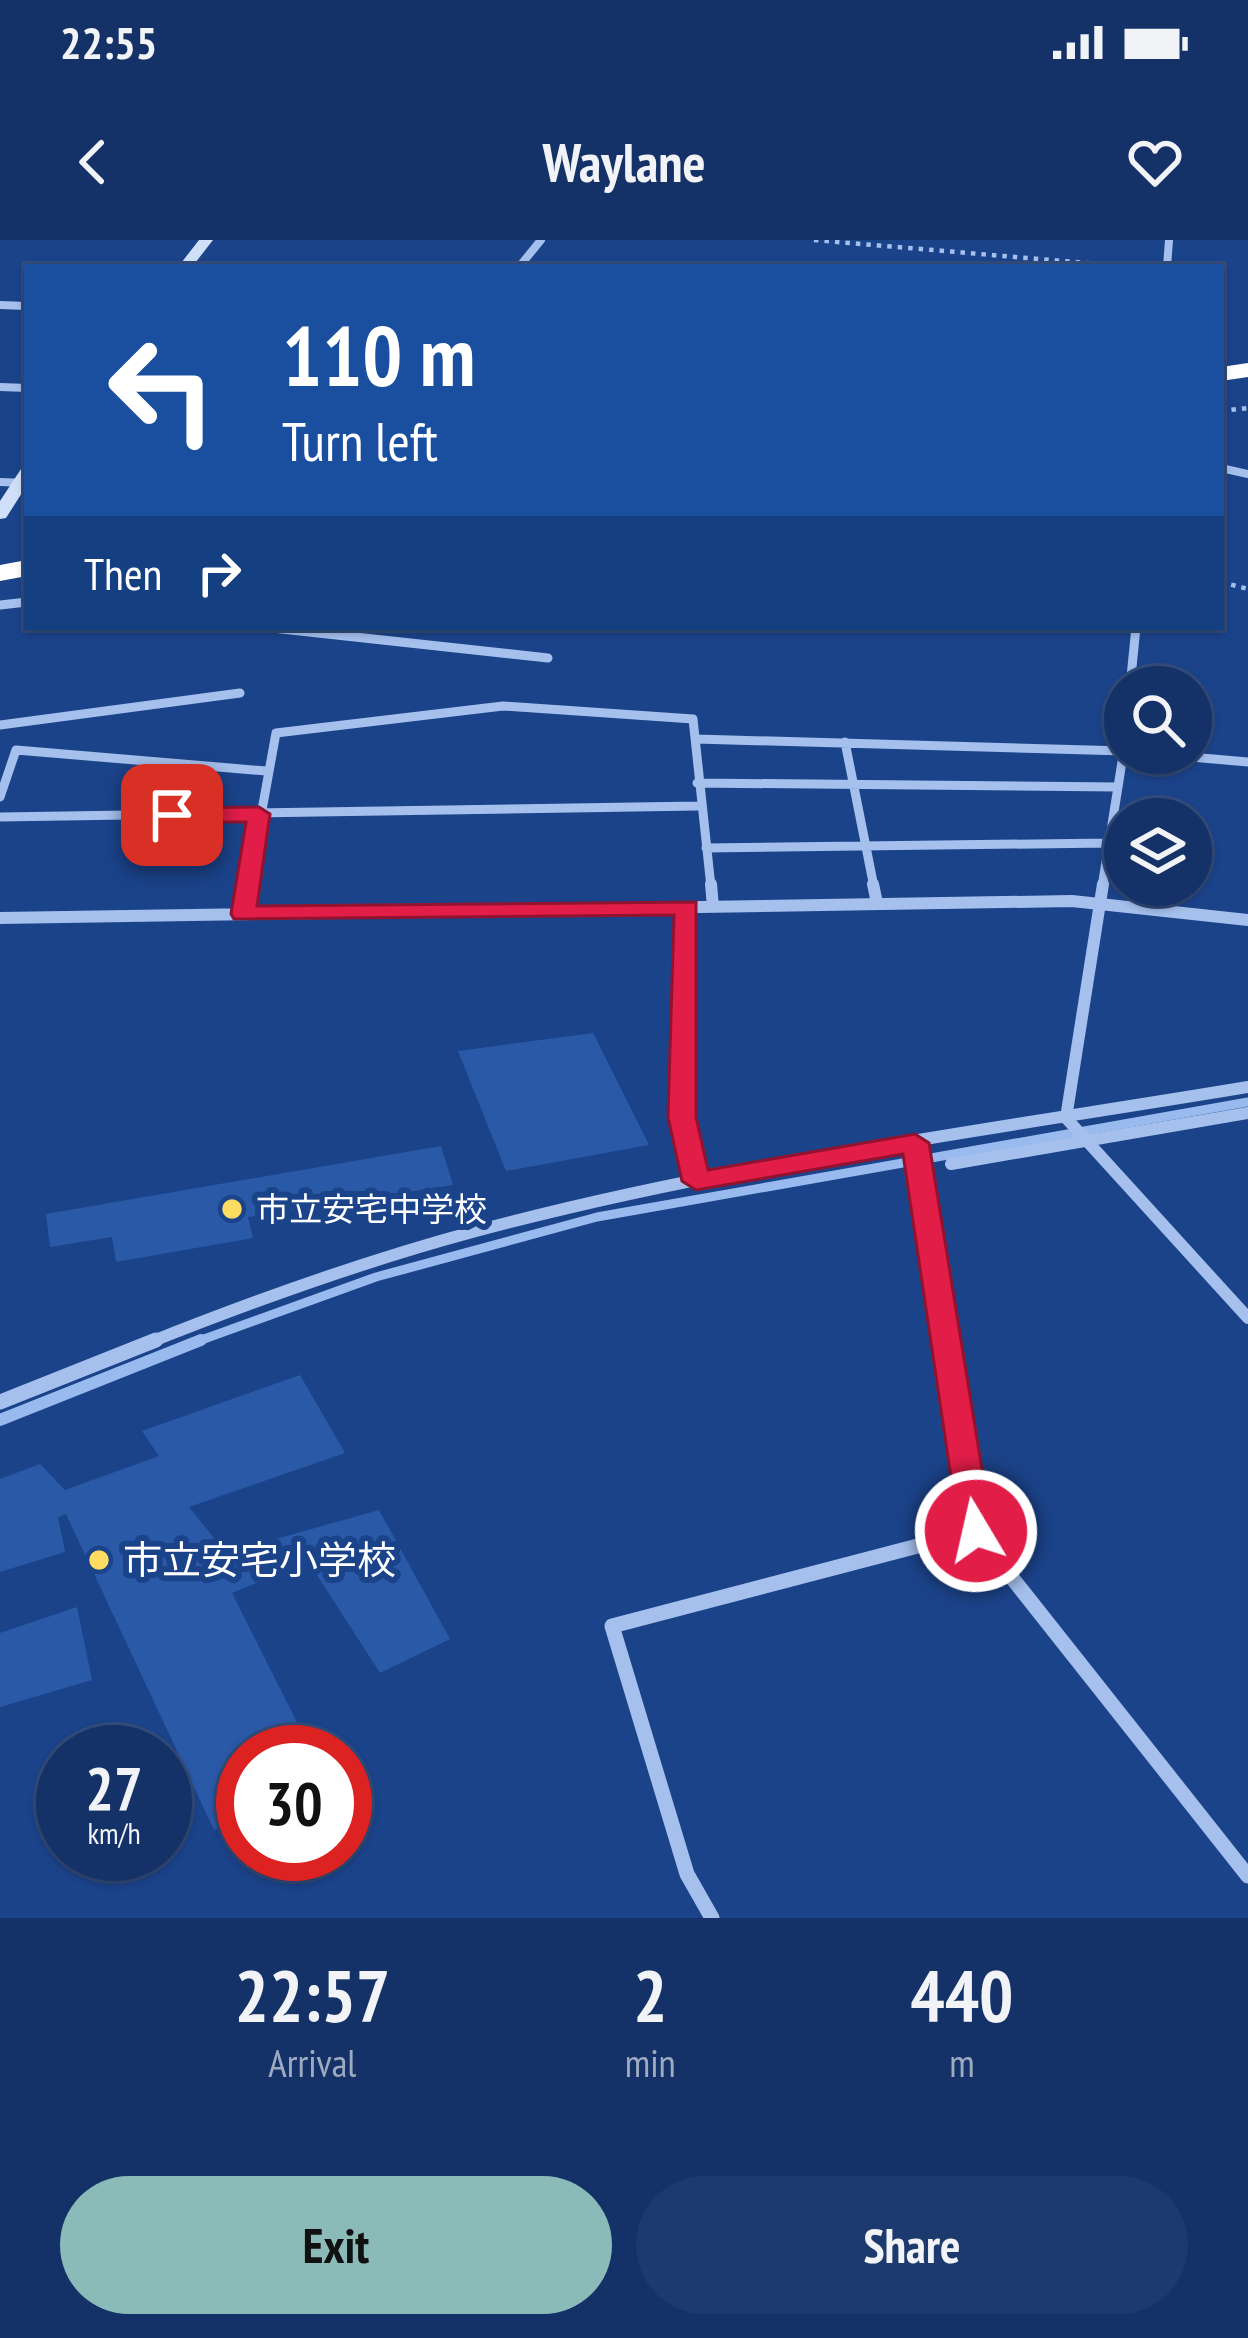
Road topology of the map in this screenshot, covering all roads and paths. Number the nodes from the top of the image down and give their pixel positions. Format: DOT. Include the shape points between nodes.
graph roads {
  1 [pos="206,240"];
  2 [pos="541,240"];
  3 [pos="814,240"];
  4 [pos="187,264"];
  5 [pos="521,264"];
  6 [pos="1098,264"];
  7 [pos="18,480"];
  8 [pos="0,514"];
  9 [pos="291,630"];
  10 [pos="1136,630"];
  11 [pos="548,658"];
  12 [pos="1132,666"];
  13 [pos="240,693"];
  14 [pos="0,725"];
  15 [pos="695,739"];
  16 [pos="845,742"];
  17 [pos="1104,748"];
  18 [pos="1212,759"];
  19 [pos="1248,762"];
  20 [pos="266,771"];
  21 [pos="1120,774"];
  22 [pos="698,783"];
  23 [pos="854,784"];
  24 [pos="1118,788"];
  25 [pos="0,797"];
  26 [pos="1116,798"];
  27 [pos="698,806"];
  28 [pos="259,814"];
  29 [pos="0,817"];
  30 [pos="1104,843"];
  31 [pos="866,845"];
  32 [pos="706,848"];
  33 [pos="1104,865"];
  34 [pos="877,903"];
  35 [pos="1097,904"];
  36 [pos="713,907"];
  37 [pos="687,908"];
  38 [pos="243,914"];
  39 [pos="0,918"];
  40 [pos="1248,920"];
  41 [pos="1248,1087"];
  42 [pos="1248,1113"];
  43 [pos="1066,1118"];
  44 [pos="915,1143"];
  45 [pos="1084,1143"];
  46 [pos="951,1164"];
  47 [pos="696,1181"];
  48 [pos="1248,1318"];
  49 [pos="0,1402"];
  50 [pos="976,1531"];
  51 [pos="1248,1876"];
  52 [pos="712,1918"];
  1 -- 4 [label="street"];
  2 -- 5 [label="street"];
  3 -- 6 [label="path"];
  7 -- 8 [label="street"];
  9 -- 11 [label="street"];
  10 -- 12 [label="street"];
  13 -- 14 [label="street"];
  15 -- 16 [label="street"];
  15 -- 20 [label="street" via="693,718 503,706 277,733"];
  15 -- 22 [label="street"];
  16 -- 17 [label="street"];
  16 -- 23 [label="street"];
  18 -- 19 [label="street"];
  20 -- 25 [label="street" via="16,750"];
  20 -- 28 [label="street"];
  21 -- 24 [label="street"];
  22 -- 23 [label="street"];
  22 -- 27 [label="street"];
  23 -- 24 [label="street"];
  23 -- 31 [label="street"];
  24 -- 26 [label="street"];
  27 -- 28 [label="street"];
  27 -- 32 [label="street"];
  28 -- 29 [label="street"];
  28 -- 38 [label="street"];
  30 -- 31 [label="street"];
  31 -- 32 [label="street"];
  31 -- 34 [label="street"];
  32 -- 36 [label="street"];
  33 -- 35 [label="street"];
  34 -- 35 [label="street"];
  34 -- 36 [label="street"];
  35 -- 40 [label="street"];
  35 -- 43 [label="street"];
  36 -- 37 [label="street"];
  37 -- 38 [label="street"];
  37 -- 47 [label="street" via="682,1117"];
  38 -- 39 [label="street"];
  41 -- 43 [label="street"];
  42 -- 45 [label="street"];
  43 -- 44 [label="street"];
  43 -- 45 [label="street"];
  44 -- 47 [label="street"];
  44 -- 50 [label="street"];
  45 -- 46 [label="street"];
  45 -- 48 [label="street"];
  47 -- 49 [label="street" via="477,1230 300,1286"];
  50 -- 51 [label="street"];
  50 -- 52 [label="street" via="612,1626 687,1874"];
}
